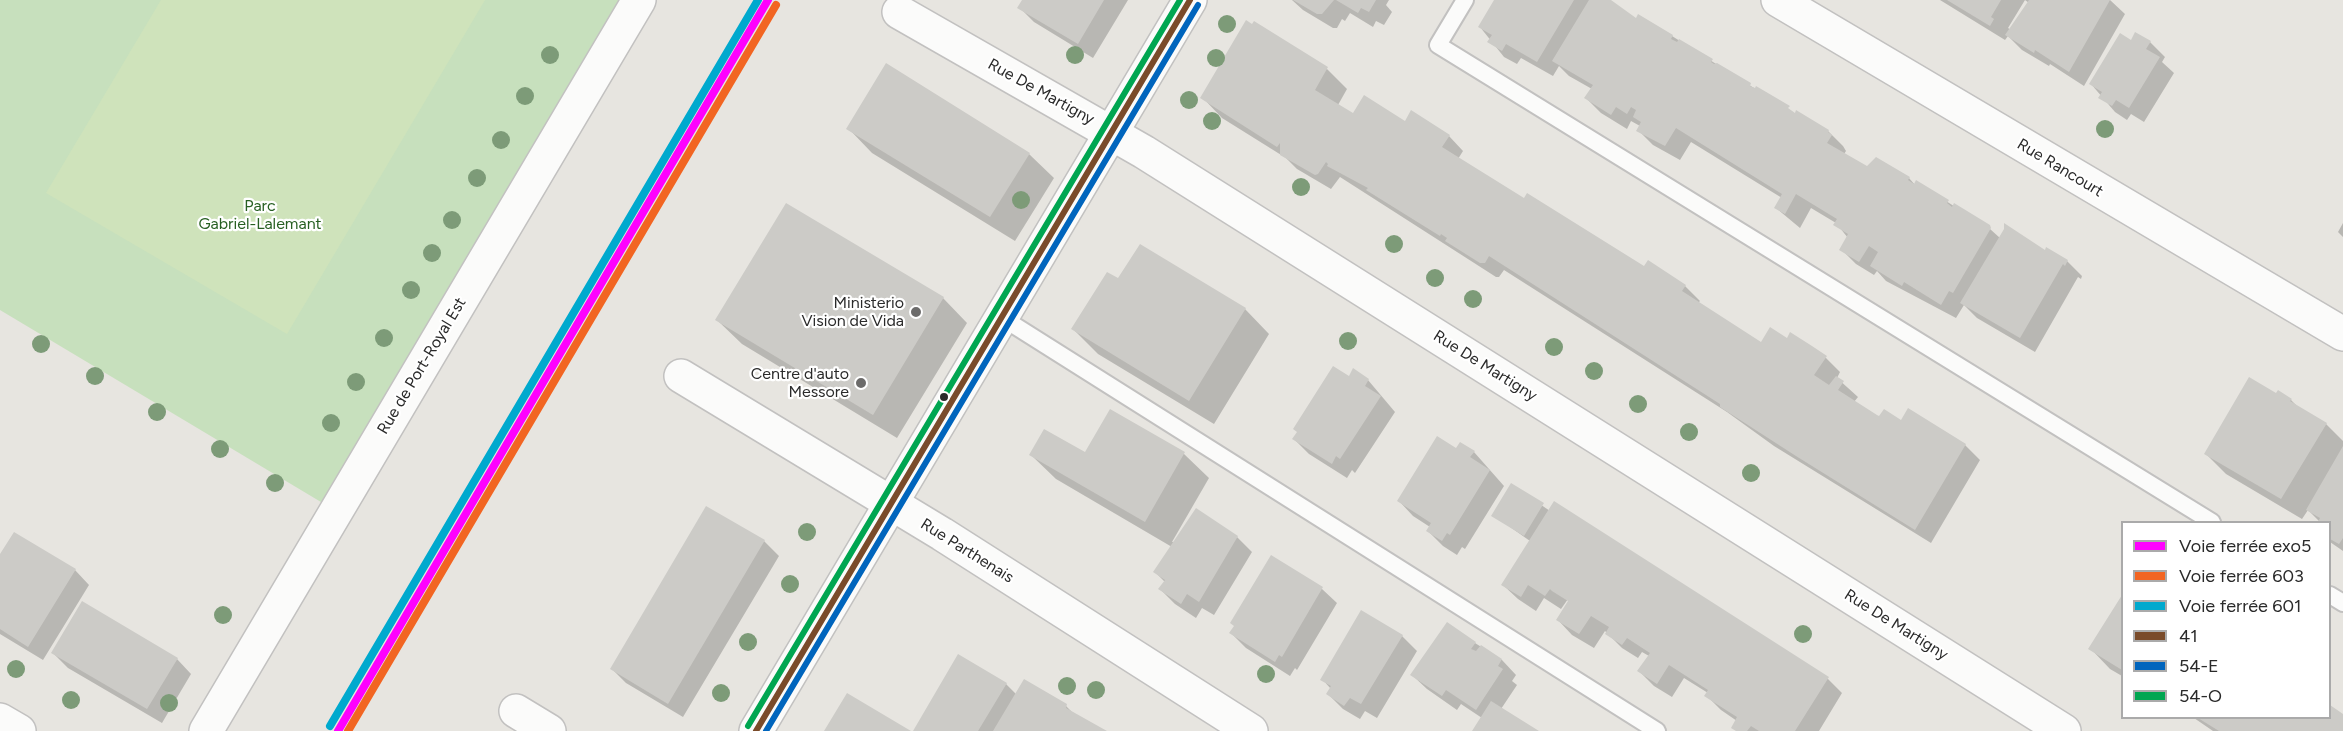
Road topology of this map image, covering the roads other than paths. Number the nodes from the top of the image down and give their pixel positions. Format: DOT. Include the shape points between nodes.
graph roads {
  1 [pos="639,0"];
  2 [pos="1190,0"];
  3 [pos="1466,0"];
  4 [pos="1778,0"];
  5 [pos="899,12"];
  6 [pos="1112,133"];
  7 [pos="1001,317"];
  8 [pos="2343,334"];
  9 [pos="681,376"];
  10 [pos="891,504"];
  11 [pos="2210,521"];
  12 [pos="516,711"];
  13 [pos="0,720"];
  14 [pos="19,731"];
  15 [pos="206,731"];
  16 [pos="549,731"];
  17 [pos="756,731"];
  18 [pos="1251,731"];
  19 [pos="1656,731"];
  20 [pos="2064,731"];
  1 -- 15 [label="street, Rue de Port-Royal Est"];
  2 -- 6 [label="street"];
  3 -- 11 [label="lane" via="1438,45"];
  4 -- 8 [label="street, Rue Rancourt"];
  5 -- 6 [label="street, Rue De Martigny"];
  6 -- 7 [label="street"];
  6 -- 20 [label="street, Rue De Martigny"];
  7 -- 10 [label="street"];
  7 -- 19 [label="lane"];
  9 -- 10 [label="street, Rue Parthenais"];
  10 -- 17 [label="street"];
  10 -- 18 [label="street, Rue Parthenais"];
  12 -- 16 [label="street"];
  13 -- 14 [label="street"];
}
